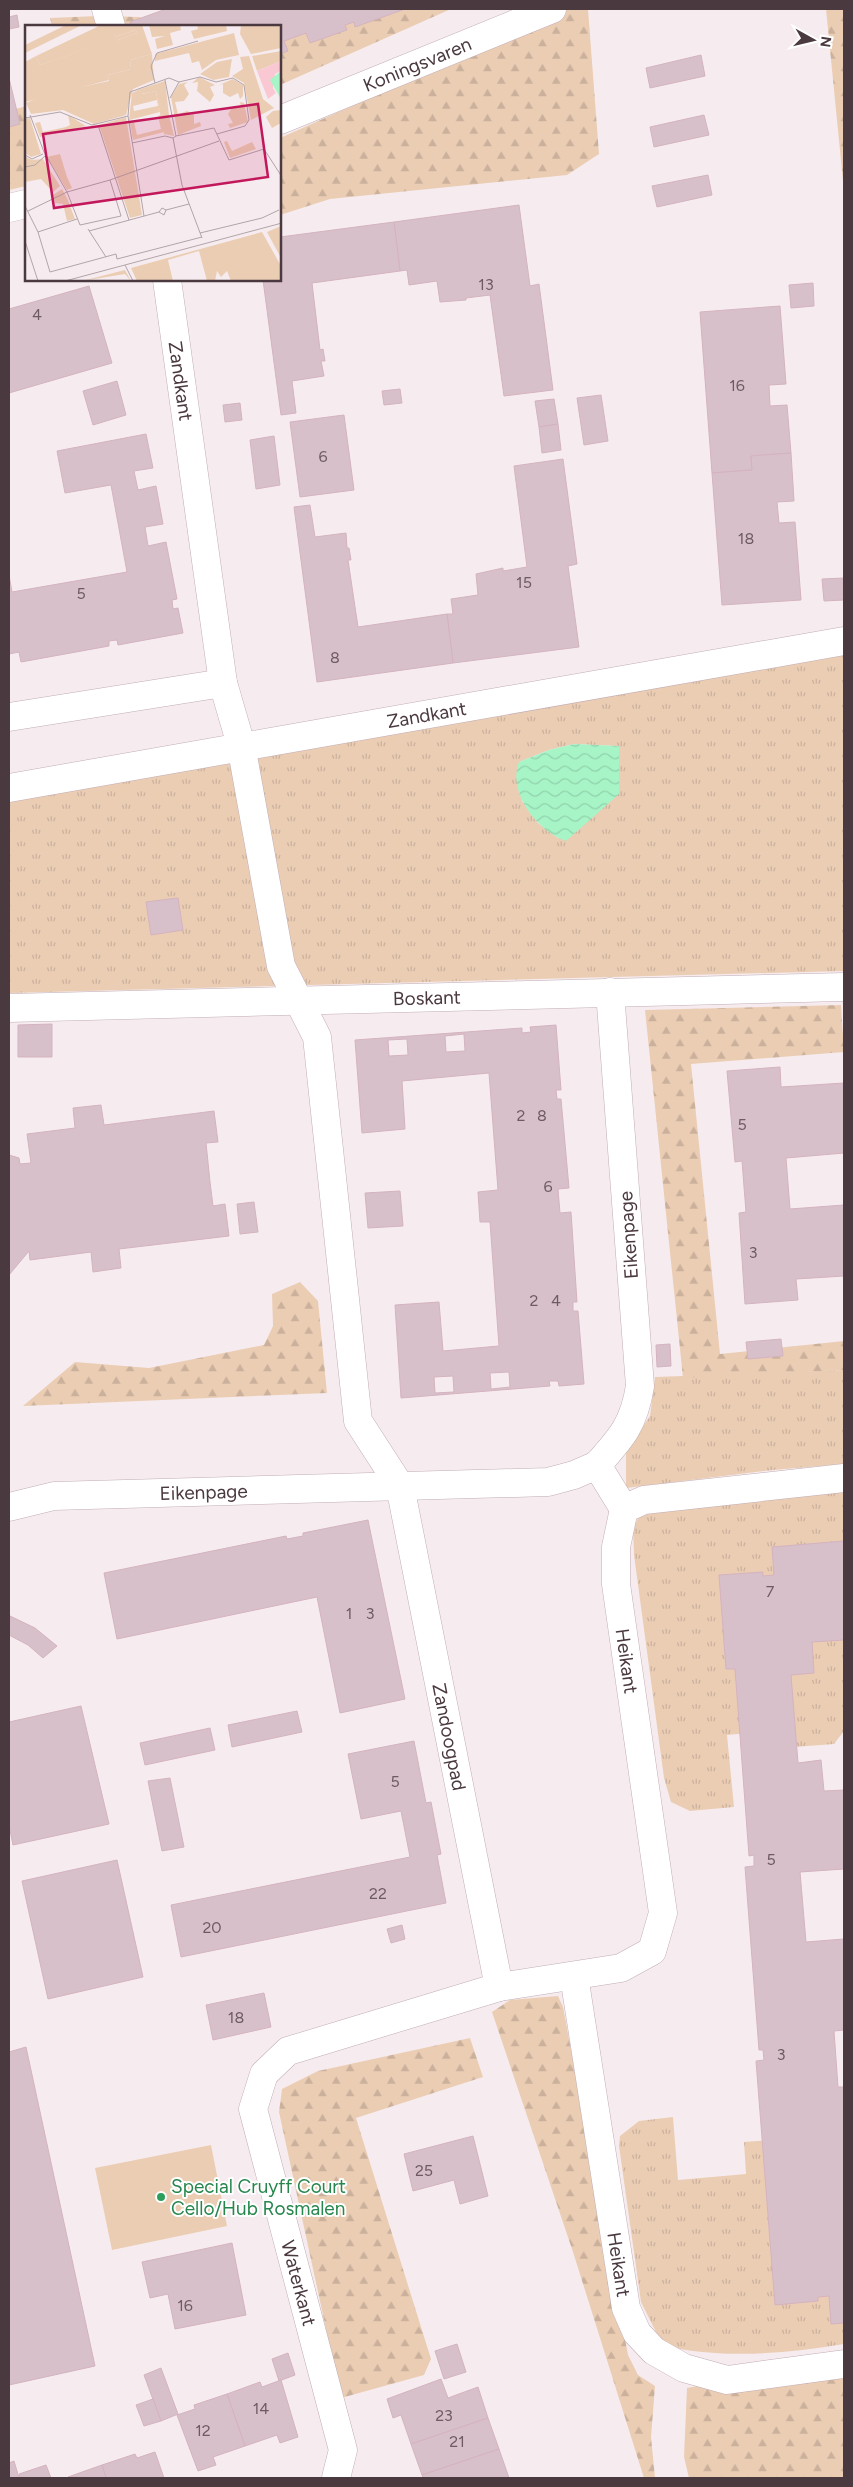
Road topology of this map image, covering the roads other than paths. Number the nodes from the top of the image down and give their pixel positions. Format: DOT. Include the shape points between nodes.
graph roads {
  1 [pos="106,9"];
  2 [pos="552,9"];
  3 [pos="111,25"];
  4 [pos="281,120"];
  5 [pos="25,204"];
  6 [pos="9,208"];
  7 [pos="167,281"];
  8 [pos="844,641"];
  9 [pos="223,683"];
  10 [pos="9,717"];
  11 [pos="241,746"];
  12 [pos="9,788"];
  13 [pos="844,987"];
  14 [pos="610,992"];
  15 [pos="300,1000"];
  16 [pos="9,1008"];
  17 [pos="597,1465"];
  18 [pos="844,1478"];
  19 [pos="400,1486"];
  20 [pos="9,1506"];
  21 [pos="624,1509"];
  22 [pos="574,1976"];
  23 [pos="499,1987"];
  24 [pos="844,2364"];
  25 [pos="336,2478"];
  1 -- 3 [label="street"];
  2 -- 4 [label="street, Koningsvaren"];
  5 -- 6 [label="street"];
  7 -- 9 [label="street, Zandkant"];
  8 -- 11 [label="street, Zandkant"];
  9 -- 10 [label="street"];
  9 -- 11 [label="street, Zandkant"];
  11 -- 12 [label="street, Zandkant"];
  11 -- 15 [label="street, Zandkant" via="281,966"];
  13 -- 14 [label="street, Boskant"];
  14 -- 15 [label="street, Boskant"];
  14 -- 17 [label="street, Eikenpage" via="640,1386 636,1411 620,1439"];
  15 -- 16 [label="street, Boskant"];
  15 -- 19 [label="street, Zandkant" via="317,1037 358,1421"];
  17 -- 19 [label="street, Eikenpage" via="548,1482"];
  17 -- 21 [label="street"];
  18 -- 21 [label="street" via="644,1500"];
  19 -- 20 [label="street, Eikenpage" via="54,1496"];
  19 -- 23 [label="street, Zandoogpad"];
  21 -- 22 [label="street, Heikant" via="616,1547 616,1584 663,1913 652,1951 621,1968"];
  22 -- 23 [label="street, Heikant"];
  22 -- 24 [label="street, Heikant" via="626,2308 637,2333 654,2350 684,2368 727,2380"];
  23 -- 25 [label="street, Waterkant" via="288,2051 264,2074 253,2109 343,2450"];
}
